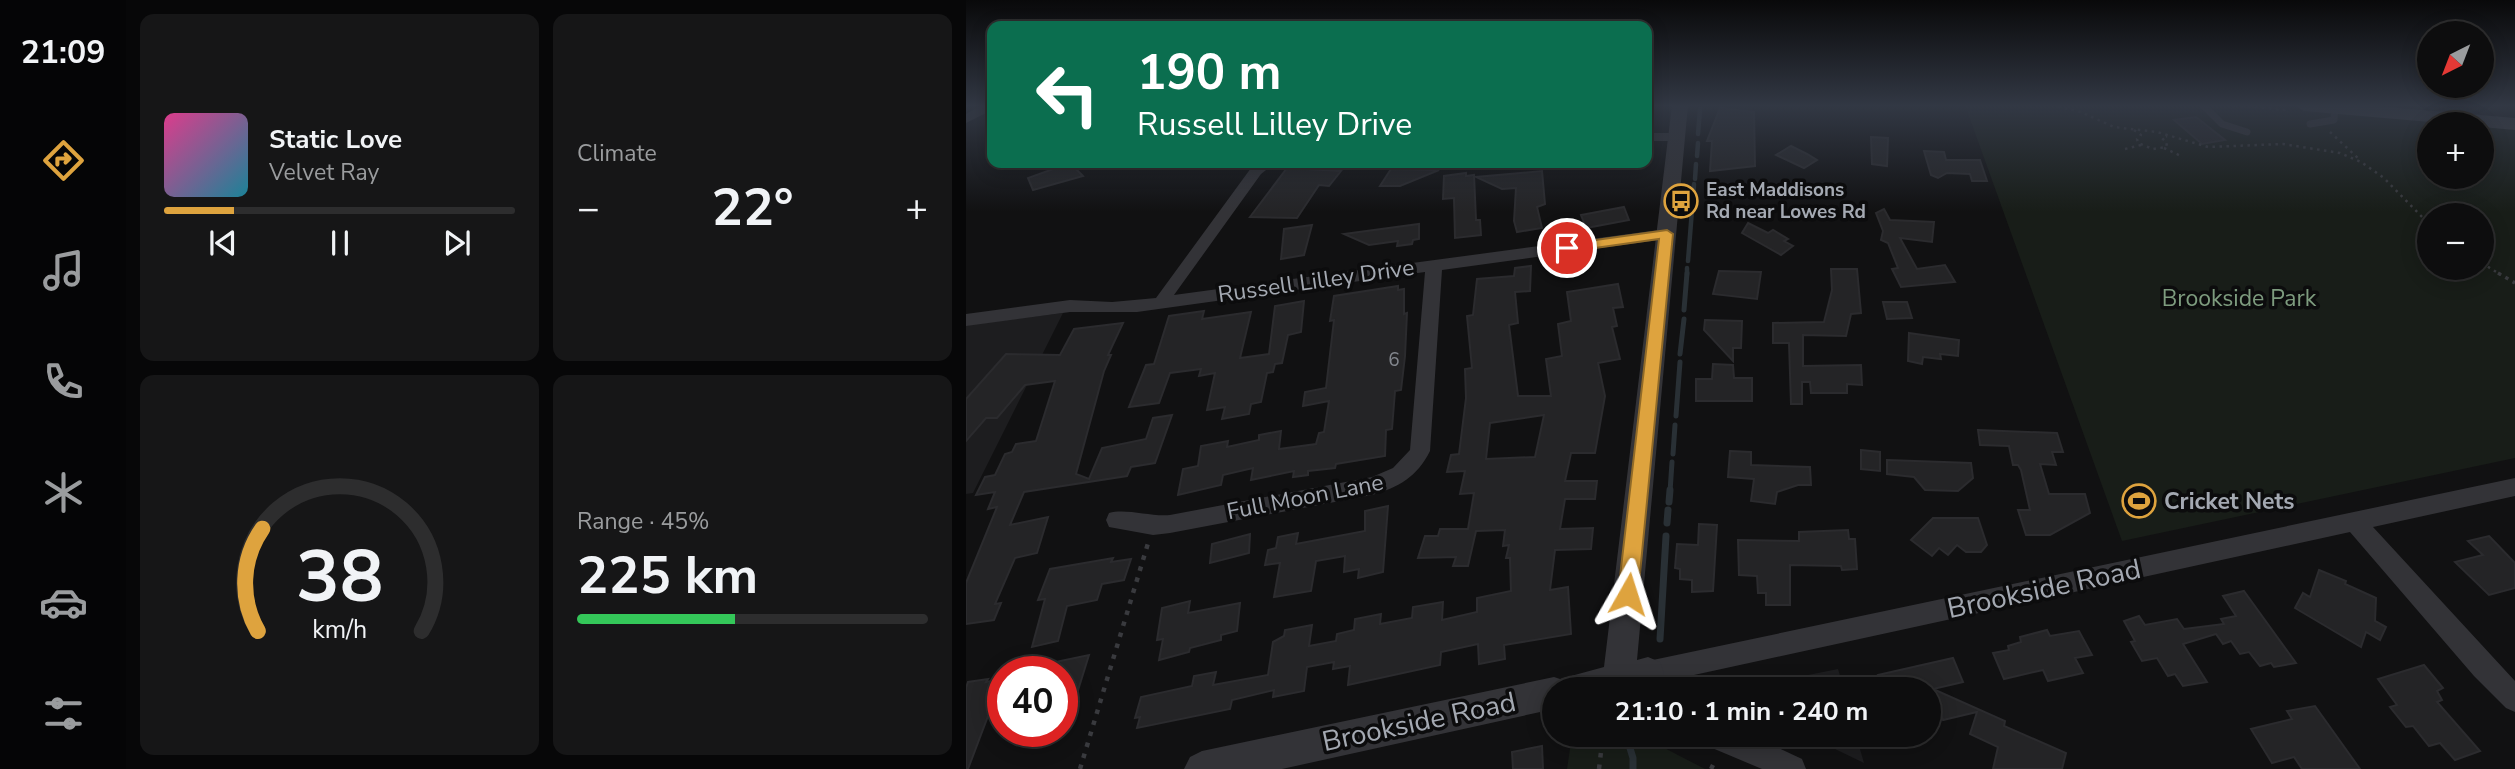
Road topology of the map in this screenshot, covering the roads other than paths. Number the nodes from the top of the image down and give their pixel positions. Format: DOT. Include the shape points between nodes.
graph roads {
  1 [pos="1677,141"];
  2 [pos="1260,168"];
  3 [pos="1667,234"];
  4 [pos="1433,266"];
  5 [pos="1162,302"];
  6 [pos="966,320"];
  7 [pos="2515,487"];
  8 [pos="1117,520"];
  9 [pos="2355,522"];
  10 [pos="1658,677"];
  11 [pos="1671,677"];
  12 [pos="1542,696"];
  13 [pos="2515,699"];
  14 [pos="1735,747"];
  15 [pos="1202,769"];
  16 [pos="1792,769"];
  1 -- 3 [label="street"];
  2 -- 5 [label="street"];
  3 -- 4 [label="street, Russell Lilley Drive"];
  3 -- 10 [label="street"];
  4 -- 5 [label="street, Russell Lilley Drive"];
  4 -- 8 [label="street, Full Moon Lane" via="1420,451 1400,476 1379,484 1153,526"];
  5 -- 6 [label="street, Russell Lilley Drive" via="1112,308 1070,306"];
  7 -- 9 [label="street, Brookside Road"];
  9 -- 11 [label="street, Brookside Road"];
  9 -- 13 [label="street"];
  12 -- 15 [label="street, Brookside Road"];
  14 -- 16 [label="street"];
}
